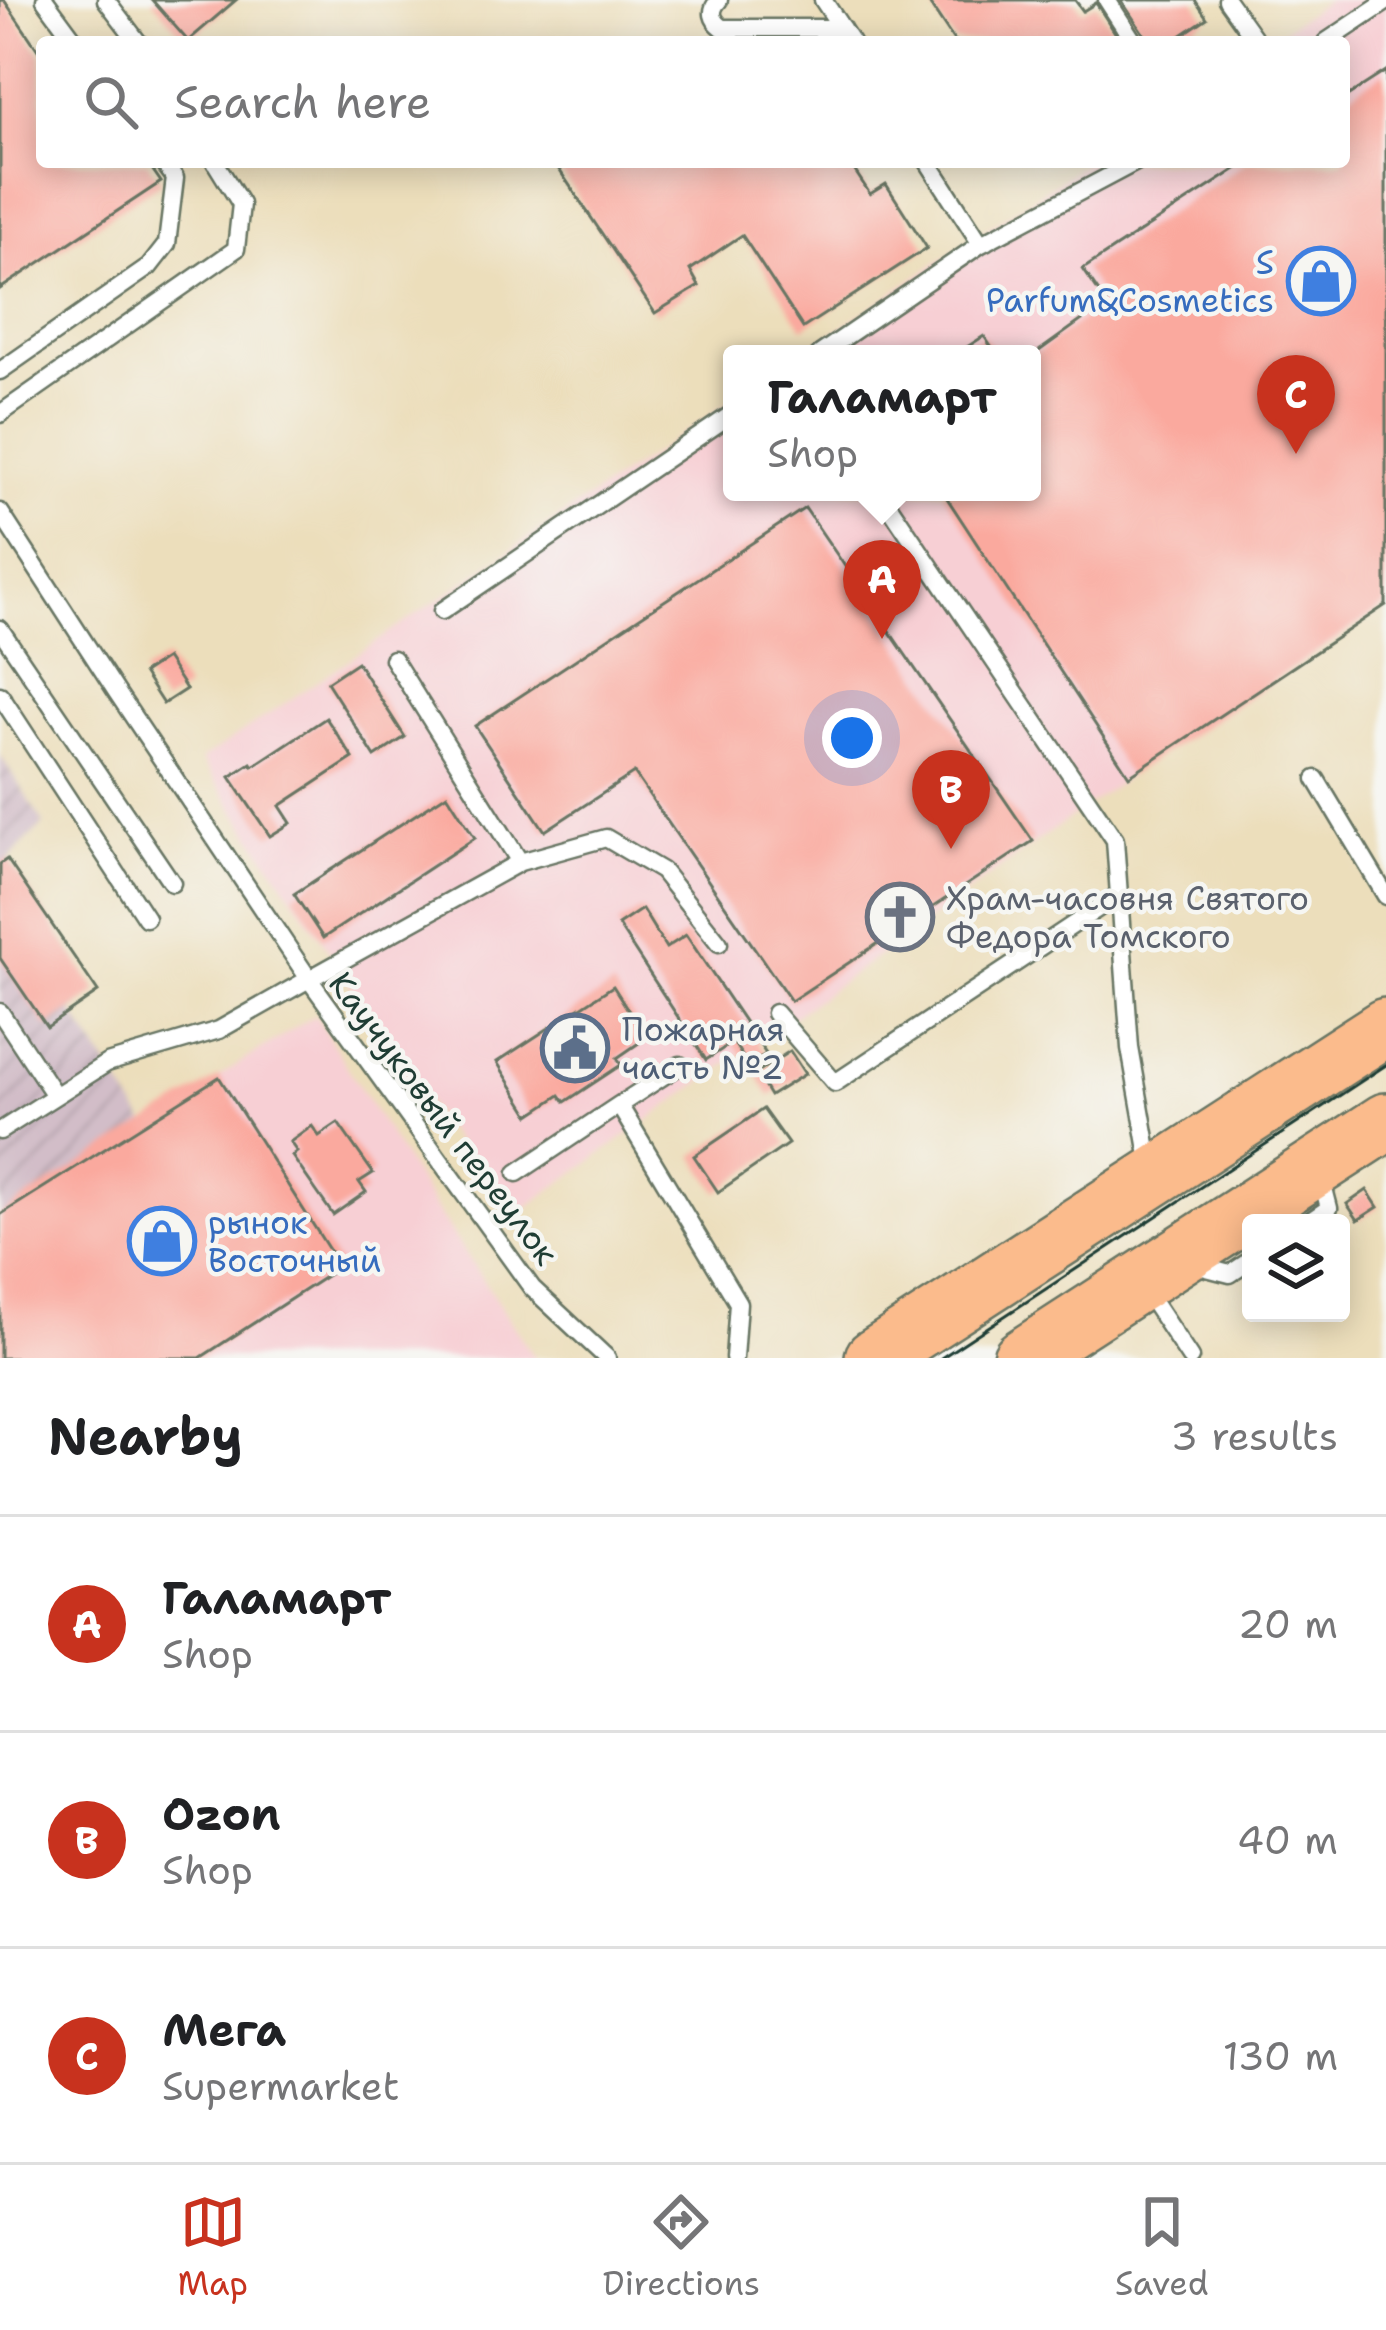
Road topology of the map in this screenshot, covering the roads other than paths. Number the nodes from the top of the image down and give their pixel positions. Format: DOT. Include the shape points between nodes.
graph roads {
  1 [pos="45,0"];
  2 [pos="106,0"];
  3 [pos="719,0"];
  4 [pos="823,0"];
  5 [pos="1107,0"];
  6 [pos="1227,0"];
  7 [pos="1386,2"];
  8 [pos="847,35"];
  9 [pos="72,36"];
  10 [pos="133,36"];
  11 [pos="1130,36"];
  12 [pos="1254,36"];
  13 [pos="1335,36"];
  14 [pos="168,168"];
  15 [pos="219,168"];
  16 [pos="932,168"];
  17 [pos="1125,168"];
  18 [pos="981,244"];
  19 [pos="833,345"];
  20 [pos="0,371"];
  21 [pos="0,414"];
  22 [pos="723,420"];
  23 [pos="886,501"];
  24 [pos="0,512"];
  25 [pos="442,611"];
  26 [pos="0,628"];
  27 [pos="393,659"];
  28 [pos="0,695"];
  29 [pos="1316,779"];
  30 [pos="520,862"];
  31 [pos="172,883"];
  32 [pos="1118,896"];
  33 [pos="1386,896"];
  34 [pos="146,918"];
  35 [pos="719,943"];
  36 [pos="309,979"];
  37 [pos="0,1012"];
  38 [pos="775,1013"];
  39 [pos="1386,1027"];
  40 [pos="680,1064"];
  41 [pos="54,1094"];
  42 [pos="619,1105"];
  43 [pos="1386,1122"];
  44 [pos="0,1131"];
  45 [pos="1318,1166"];
  46 [pos="517,1173"];
  47 [pos="1154,1179"];
  48 [pos="1320,1214"];
  49 [pos="1242,1266"];
  50 [pos="1156,1270"];
  51 [pos="607,1358"];
  52 [pos="734,1358"];
  53 [pos="874,1358"];
  54 [pos="1022,1358"];
  55 [pos="1190,1358"];
  1 -- 9 [label="lane"];
  2 -- 10 [label="lane"];
  3 -- 8 [label="lane" via="712,16 723,28"];
  4 -- 8 [label="lane"];
  5 -- 11 [label="lane"];
  6 -- 12 [label="lane"];
  7 -- 13 [label="lane"];
  14 -- 20 [label="lane" via="175,178 167,244 148,267"];
  15 -- 21 [label="lane" via="241,204 236,249"];
  16 -- 18 [label="lane"];
  17 -- 18 [label="lane"];
  18 -- 19 [label="lane"];
  22 -- 25 [label="lane"];
  23 -- 32 [label="lane" via="1114,840"];
  24 -- 36 [label="lane"];
  26 -- 31 [label="lane"];
  27 -- 30 [label="lane"];
  28 -- 34 [label="lane"];
  29 -- 33 [label="lane"];
  30 -- 35 [label="lane" via="606,838 662,872"];
  30 -- 36 [label="lane"];
  32 -- 38 [label="lane" via="835,1083"];
  32 -- 47 [label="lane" via="1130,1048"];
  36 -- 41 [label="lane, Каучуковый переулок" via="219,1030 107,1063"];
  36 -- 51 [label="lane, Каучуковый переулок" via="532,1288"];
  37 -- 41 [label="lane"];
  39 -- 47 [label="highway"];
  40 -- 42 [label="lane"];
  41 -- 44 [label="lane, Каучуковый переулок"];
  42 -- 46 [label="lane"];
  42 -- 52 [label="lane" via="738,1303"];
  43 -- 45 [label="highway"];
  45 -- 48 [label="lane" via="1329,1208"];
  45 -- 50 [label="highway"];
  47 -- 53 [label="highway"];
  49 -- 50 [label="lane" via="1230,1274"];
  50 -- 54 [label="highway"];
  50 -- 55 [label="lane"];
}
